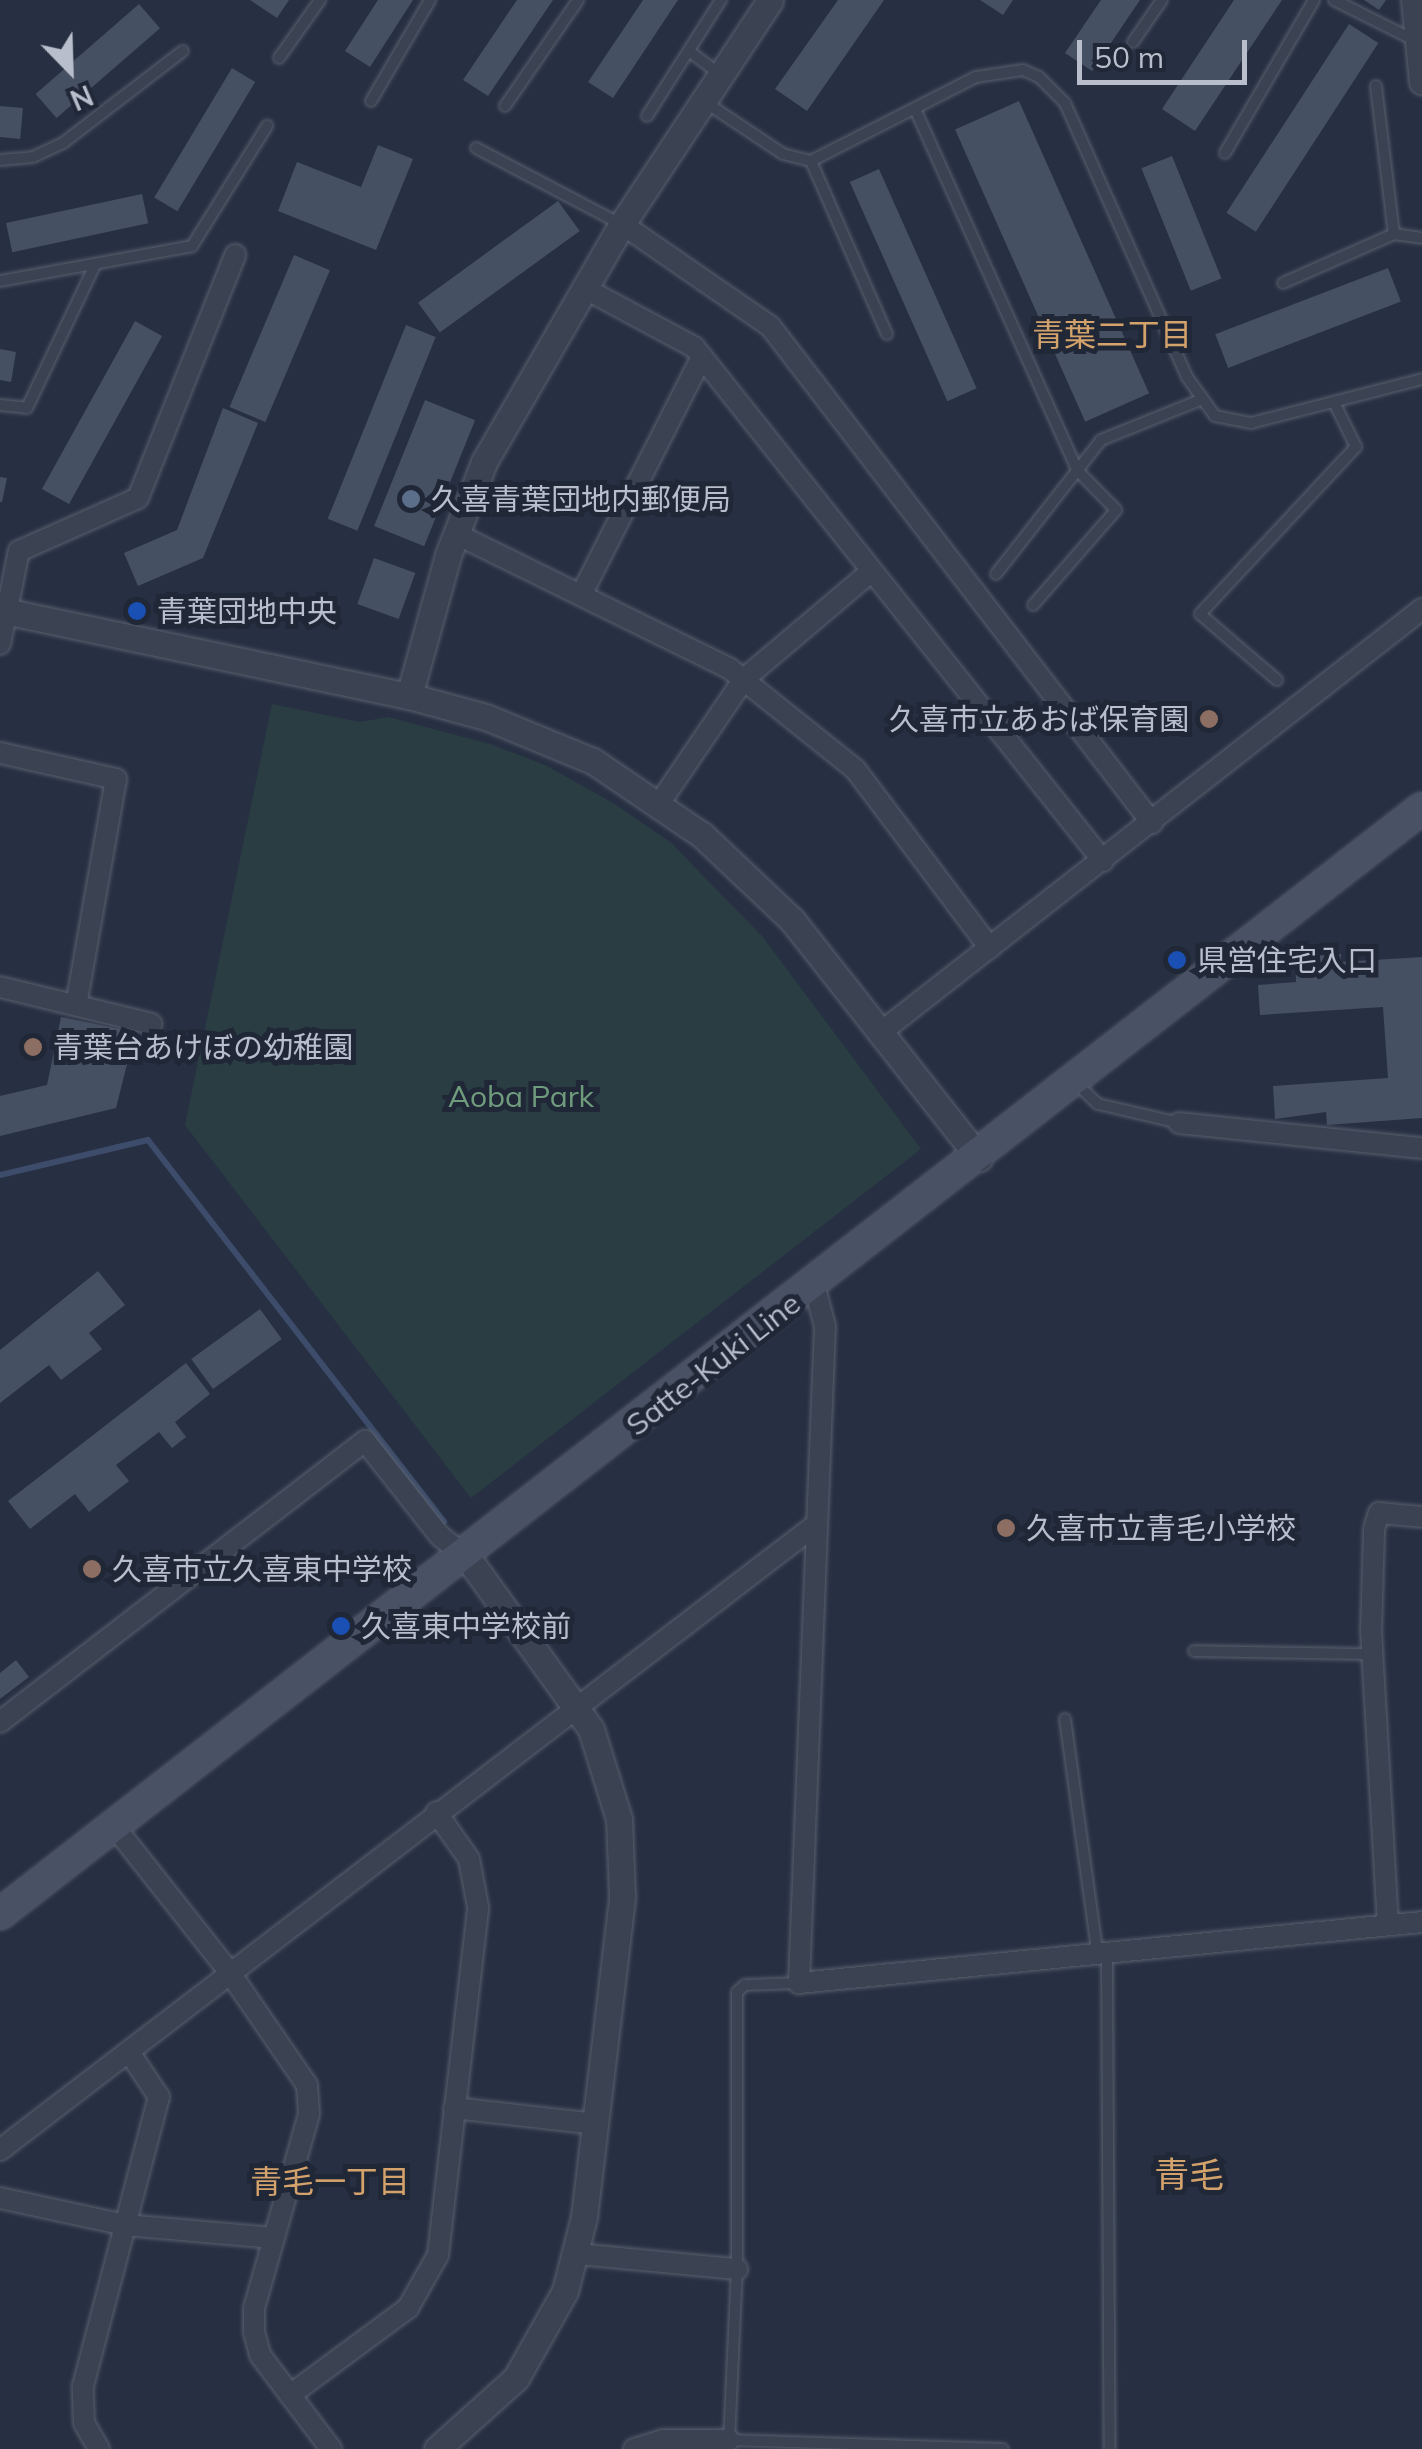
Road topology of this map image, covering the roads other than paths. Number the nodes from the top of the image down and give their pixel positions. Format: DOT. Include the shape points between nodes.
graph roads {
  1 [pos="320,0"];
  2 [pos="430,0"];
  3 [pos="578,0"];
  4 [pos="721,0"];
  5 [pos="770,0"];
  6 [pos="1162,0"];
  7 [pos="1314,0"];
  8 [pos="1334,0"];
  9 [pos="1414,0"];
  10 [pos="1133,42"];
  11 [pos="1419,43"];
  12 [pos="688,50"];
  13 [pos="183,51"];
  14 [pos="279,58"];
  15 [pos="721,75"];
  16 [pos="1422,82"];
  17 [pos="1376,86"];
  18 [pos="371,100"];
  19 [pos="704,102"];
  20 [pos="505,106"];
  21 [pos="914,109"];
  22 [pos="646,116"];
  23 [pos="267,126"];
  24 [pos="476,148"];
  25 [pos="1225,153"];
  26 [pos="0,160"];
  27 [pos="811,160"];
  28 [pos="622,224"];
  29 [pos="1394,234"];
  30 [pos="1422,238"];
  31 [pos="234,255"];
  32 [pos="95,265"];
  33 [pos="0,281"];
  34 [pos="1284,283"];
  35 [pos="584,288"];
  36 [pos="887,334"];
  37 [pos="702,357"];
  38 [pos="1422,378"];
  39 [pos="1200,400"];
  40 [pos="1334,402"];
  41 [pos="0,405"];
  42 [pos="1078,470"];
  43 [pos="456,534"];
  44 [pos="10,549"];
  45 [pos="872,571"];
  46 [pos="996,574"];
  47 [pos="582,595"];
  48 [pos="1033,606"];
  49 [pos="1422,609"];
  50 [pos="4,611"];
  51 [pos="0,644"];
  52 [pos="744,679"];
  53 [pos="1277,680"];
  54 [pos="409,696"];
  55 [pos="0,753"];
  56 [pos="659,804"];
  57 [pos="1422,808"];
  58 [pos="1152,823"];
  59 [pos="1103,861"];
  60 [pos="990,948"];
  61 [pos="0,986"];
  62 [pos="76,1005"];
  63 [pos="152,1024"];
  64 [pos="880,1033"];
  65 [pos="1074,1082"];
  66 [pos="1179,1122"];
  67 [pos="1422,1148"];
  68 [pos="980,1158"];
  69 [pos="814,1285"];
  70 [pos="1422,1516"];
  71 [pos="814,1526"];
  72 [pos="466,1556"];
  73 [pos="1194,1651"];
  74 [pos="1372,1654"];
  75 [pos="578,1705"];
  76 [pos="1065,1719"];
  77 [pos="0,1722"];
  78 [pos="436,1812"];
  79 [pos="114,1826"];
  80 [pos="0,1914"];
  81 [pos="1422,1922"];
  82 [pos="1388,1925"];
  83 [pos="1102,1957"];
  84 [pos="230,1973"];
  85 [pos="799,1983"];
  86 [pos="129,2052"];
  87 [pos="454,2108"];
  88 [pos="596,2124"];
  89 [pos="0,2150"];
  90 [pos="0,2198"];
  91 [pos="124,2224"];
  92 [pos="273,2238"];
  93 [pos="577,2254"];
  94 [pos="737,2270"];
  95 [pos="290,2395"];
  96 [pos="728,2445"];
  97 [pos="98,2449"];
  98 [pos="331,2449"];
  99 [pos="438,2449"];
  100 [pos="634,2449"];
  101 [pos="1003,2449"];
  102 [pos="1110,2449"];
  1 -- 14 [label="lane"];
  2 -- 18 [label="lane"];
  3 -- 20 [label="lane"];
  4 -- 12 [label="lane"];
  5 -- 15 [label="street"];
  6 -- 10 [label="lane"];
  7 -- 25 [label="lane"];
  8 -- 11 [label="lane"];
  9 -- 11 [label="street"];
  11 -- 16 [label="street"];
  12 -- 15 [label="lane"];
  12 -- 22 [label="lane"];
  13 -- 26 [label="lane" via="63,142 33,157"];
  15 -- 19 [label="street"];
  17 -- 29 [label="lane"];
  19 -- 27 [label="lane" via="783,154"];
  19 -- 28 [label="street"];
  21 -- 27 [label="lane"];
  21 -- 39 [label="lane" via="998,71 1023,70 1054,88"];
  21 -- 42 [label="lane"];
  23 -- 32 [label="lane" via="192,246"];
  24 -- 28 [label="lane"];
  27 -- 36 [label="lane"];
  28 -- 35 [label="street"];
  28 -- 58 [label="street" via="770,326"];
  29 -- 30 [label="lane"];
  29 -- 34 [label="lane"];
  31 -- 44 [label="street" via="138,498"];
  32 -- 33 [label="lane"];
  32 -- 41 [label="lane" via="27,408"];
  35 -- 37 [label="street"];
  35 -- 43 [label="street" via="492,448"];
  37 -- 45 [label="street"];
  37 -- 47 [label="street"];
  38 -- 40 [label="lane"];
  39 -- 40 [label="lane" via="1215,416 1252,423"];
  39 -- 42 [label="lane" via="1101,440"];
  40 -- 53 [label="lane" via="1356,446 1200,614"];
  42 -- 46 [label="lane"];
  42 -- 48 [label="lane" via="1116,510"];
  43 -- 47 [label="street"];
  43 -- 54 [label="street"];
  44 -- 50 [label="street"];
  45 -- 52 [label="street"];
  45 -- 59 [label="street"];
  47 -- 52 [label="street"];
  49 -- 58 [label="street"];
  50 -- 51 [label="street"];
  50 -- 54 [label="street"];
  52 -- 56 [label="street"];
  52 -- 60 [label="street" via="855,769"];
  54 -- 56 [label="street" via="544,737"];
  55 -- 62 [label="street" via="116,778"];
  56 -- 64 [label="street" via="792,920"];
  57 -- 65 [label="main road, Satte-Kuki Line"];
  58 -- 59 [label="street"];
  59 -- 60 [label="street"];
  60 -- 64 [label="street"];
  61 -- 62 [label="street"];
  62 -- 63 [label="street"];
  64 -- 68 [label="street"];
  65 -- 66 [label="lane" via="1098,1104"];
  65 -- 68 [label="main road, Satte-Kuki Line"];
  66 -- 67 [label="street"];
  68 -- 69 [label="main road, Satte-Kuki Line"];
  69 -- 71 [label="street" via="825,1326"];
  69 -- 72 [label="main road, Satte-Kuki Line"];
  70 -- 74 [label="street" via="1376,1517"];
  71 -- 75 [label="street"];
  71 -- 85 [label="street"];
  72 -- 75 [label="street"];
  72 -- 77 [label="street" via="440,1536 366,1441"];
  72 -- 79 [label="main road, Satte-Kuki Line"];
  73 -- 74 [label="lane"];
  74 -- 82 [label="street"];
  75 -- 78 [label="street"];
  75 -- 88 [label="street" via="610,1782 623,1859"];
  76 -- 83 [label="lane"];
  78 -- 84 [label="street"];
  78 -- 87 [label="street" via="469,1858 478,1906"];
  79 -- 80 [label="main road, Satte-Kuki Line"];
  79 -- 84 [label="street"];
  81 -- 82 [label="street"];
  82 -- 83 [label="street"];
  83 -- 85 [label="street"];
  83 -- 102 [label="lane"];
  84 -- 86 [label="street"];
  84 -- 92 [label="street" via="307,2085 309,2114"];
  85 -- 94 [label="lane" via="745,1985 738,1992"];
  86 -- 89 [label="street"];
  86 -- 91 [label="street" via="159,2097"];
  87 -- 88 [label="street"];
  87 -- 95 [label="street" via="438,2255 428,2282 408,2308"];
  88 -- 93 [label="street"];
  90 -- 91 [label="street"];
  91 -- 92 [label="street"];
  91 -- 97 [label="street" via="83,2386 84,2423"];
  92 -- 95 [label="street" via="254,2332 260,2355"];
  93 -- 94 [label="street"];
  93 -- 99 [label="street" via="542,2338 516,2378"];
  94 -- 96 [label="lane"];
  95 -- 98 [label="street"];
  96 -- 100 [label="street" via="663,2440"];
  96 -- 101 [label="lane"];
}
